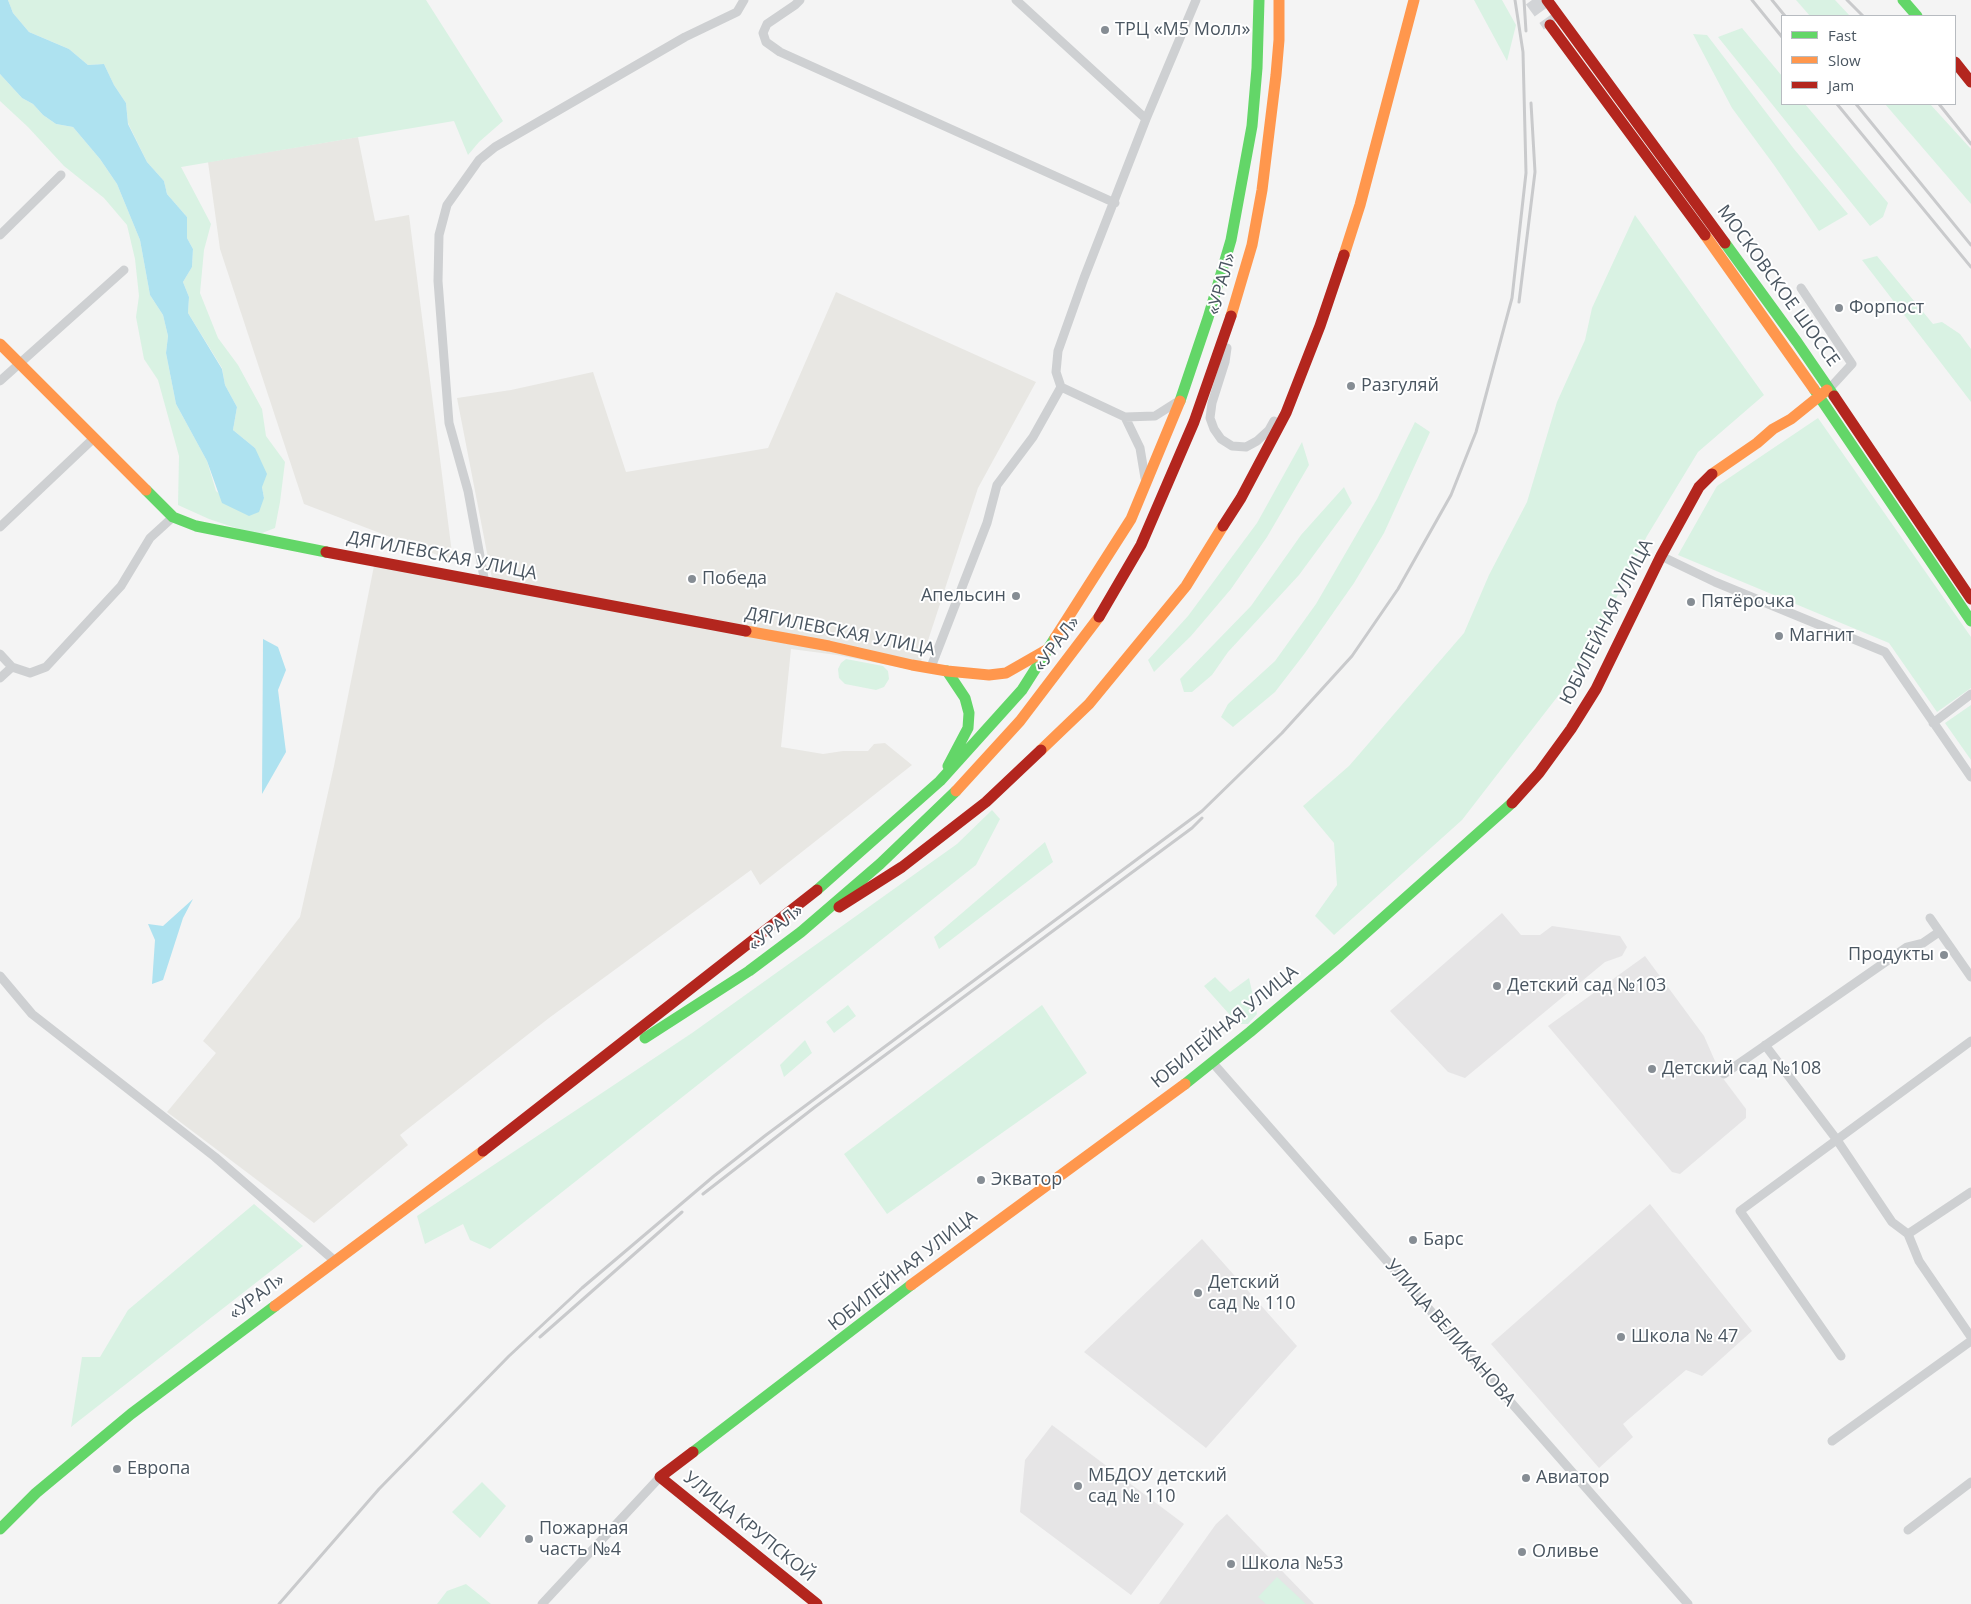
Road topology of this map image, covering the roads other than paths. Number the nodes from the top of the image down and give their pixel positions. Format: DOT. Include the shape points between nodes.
graph roads {
  1 [pos="744,0"];
  2 [pos="800,0"];
  3 [pos="1016,0"];
  4 [pos="1196,0"];
  5 [pos="1259,0"];
  6 [pos="1279,0"];
  7 [pos="1414,0"];
  8 [pos="1547,0"];
  9 [pos="1904,0"];
  10 [pos="1916,15"];
  11 [pos="1550,25"];
  12 [pos="1956,63"];
  13 [pos="1971,82"];
  14 [pos="1146,119"];
  15 [pos="61,175"];
  16 [pos="1115,203"];
  17 [pos="0,236"];
  18 [pos="124,270"];
  19 [pos="1801,288"];
  20 [pos="1228,325"];
  21 [pos="0,344"];
  22 [pos="19,363"];
  23 [pos="0,382"];
  24 [pos="1061,387"];
  25 [pos="1830,388"];
  26 [pos="1292,394"];
  27 [pos="1819,396"];
  28 [pos="1181,399"];
  29 [pos="1124,417"];
  30 [pos="94,438"];
  31 [pos="1146,482"];
  32 [pos="173,517"];
  33 [pos="0,527"];
  34 [pos="1661,556"];
  35 [pos="485,583"];
  36 [pos="1971,599"];
  37 [pos="1971,621"];
  38 [pos="1050,648"];
  39 [pos="0,654"];
  40 [pos="12,666"];
  41 [pos="931,667"];
  42 [pos="946,671"];
  43 [pos="0,678"];
  44 [pos="1971,694"];
  45 [pos="1934,723"];
  46 [pos="1971,777"];
  47 [pos="940,781"];
  48 [pos="1930,918"];
  49 [pos="801,932"];
  50 [pos="1939,932"];
  51 [pos="0,976"];
  52 [pos="1971,977"];
  53 [pos="1971,1041"];
  54 [pos="1765,1045"];
  55 [pos="1212,1062"];
  56 [pos="1724,1074"];
  57 [pos="544,1103"];
  58 [pos="1837,1140"];
  59 [pos="1971,1192"];
  60 [pos="1908,1234"];
  61 [pos="335,1261"];
  62 [pos="1971,1337"];
  63 [pos="1971,1341"];
  64 [pos="1841,1356"];
  65 [pos="1832,1441"];
  66 [pos="660,1477"];
  67 [pos="1971,1482"];
  68 [pos="0,1529"];
  69 [pos="1908,1530"];
  70 [pos="542,1604"];
  71 [pos="817,1604"];
  72 [pos="1688,1604"];
  1 -- 35 [label="street" via="737,12 684,38 495,147 479,160 447,205 440,235 438,281 449,423 468,491"];
  2 -- 16 [label="street" via="766,24 762,33 766,42 780,52"];
  3 -- 14 [label="street"];
  4 -- 14 [label="street"];
  5 -- 28 [label="main road, «УРАЛ»" via="1252,126 1231,240"];
  6 -- 20 [label="main road, «УРАЛ»" via="1279,40 1271,123 1252,245"];
  7 -- 26 [label="main road" via="1344,257"];
  8 -- 25 [label="main road, МОСКОВСКОЕ ШОССЕ"];
  9 -- 10 [label="main road"];
  11 -- 27 [label="main road, МОСКОВСКОЕ ШОССЕ" via="1690,213"];
  12 -- 13 [label="main road"];
  14 -- 16 [label="street"];
  15 -- 17 [label="street"];
  16 -- 24 [label="street" via="1058,351 1056,372"];
  18 -- 22 [label="street"];
  19 -- 25 [label="street" via="1852,364"];
  20 -- 26 [label="street" via="1225,362 1210,418 1221,438 1232,446 1246,446 1258,441"];
  20 -- 49 [label="main road, «УРАЛ»" via="1194,422 1141,545 1098,618 1020,721 946,802"];
  21 -- 22 [label="main road, ДЯГИЛЕВСКАЯ УЛИЦА"];
  22 -- 23 [label="street"];
  22 -- 30 [label="main road, ДЯГИЛЕВСКАЯ УЛИЦА"];
  24 -- 29 [label="street"];
  24 -- 41 [label="street" via="1033,437 997,485 987,523"];
  25 -- 27 [label="main road, ЮБИЛЕЙНАЯ УЛИЦА"];
  25 -- 36 [label="main road, МОСКОВСКОЕ ШОССЕ"];
  26 -- 49 [label="main road" via="1286,413 1241,498 1186,586 1089,704 986,802 902,867"];
  27 -- 34 [label="main road, ЮБИЛЕЙНАЯ УЛИЦА" via="1708,477 1699,487"];
  27 -- 37 [label="main road, МОСКОВСКОЕ ШОССЕ"];
  28 -- 29 [label="street" via="1155,416"];
  28 -- 31 [label="main road, «УРАЛ»"];
  29 -- 31 [label="street" via="1140,448"];
  30 -- 32 [label="main road, ДЯГИЛЕВСКАЯ УЛИЦА"];
  30 -- 33 [label="street"];
  31 -- 38 [label="main road, «УРАЛ»" via="1131,519"];
  32 -- 35 [label="main road, ДЯГИЛЕВСКАЯ УЛИЦА" via="196,526"];
  32 -- 40 [label="street" via="150,538 121,586 46,667 30,673"];
  34 -- 45 [label="street" via="1715,582 1886,652"];
  34 -- 55 [label="main road, ЮБИЛЕЙНАЯ УЛИЦА" via="1596,689 1571,729 1513,802 1347,949"];
  35 -- 41 [label="main road, ДЯГИЛЕВСКАЯ УЛИЦА"];
  38 -- 42 [label="main road, ДЯГИЛЕВСКАЯ УЛИЦА" via="1006,673 989,675"];
  38 -- 47 [label="main road, «УРАЛ»" via="1022,690"];
  39 -- 40 [label="street"];
  40 -- 43 [label="street"];
  41 -- 42 [label="main road, ДЯГИЛЕВСКАЯ УЛИЦА"];
  42 -- 47 [label="main road, ДЯГИЛЕВСКАЯ УЛИЦА" via="965,698 969,713 968,728"];
  44 -- 45 [label="street"];
  45 -- 46 [label="street"];
  47 -- 57 [label="main road, «УРАЛ»" via="807,899"];
  48 -- 50 [label="street"];
  49 -- 57 [label="main road, «УРАЛ»" via="750,971"];
  50 -- 52 [label="street"];
  50 -- 54 [label="street" via="1924,943 1907,947"];
  51 -- 61 [label="street" via="32,1014 216,1157"];
  53 -- 58 [label="street"];
  54 -- 56 [label="street"];
  54 -- 58 [label="street"];
  55 -- 66 [label="main road, ЮБИЛЕЙНАЯ УЛИЦА"];
  55 -- 72 [label="street, УЛИЦА ВЕЛИКАНОВА"];
  57 -- 61 [label="main road, «УРАЛ»"];
  58 -- 60 [label="street" via="1892,1222"];
  58 -- 64 [label="street" via="1740,1211"];
  59 -- 60 [label="street"];
  60 -- 62 [label="street" via="1919,1261"];
  61 -- 68 [label="main road, «УРАЛ»" via="131,1414 36,1493"];
  63 -- 65 [label="street"];
  66 -- 70 [label="street, ЮБИЛЕЙНАЯ УЛИЦА"];
  66 -- 71 [label="main road, УЛИЦА КРУПСКОЙ"];
  67 -- 69 [label="street"];
}
